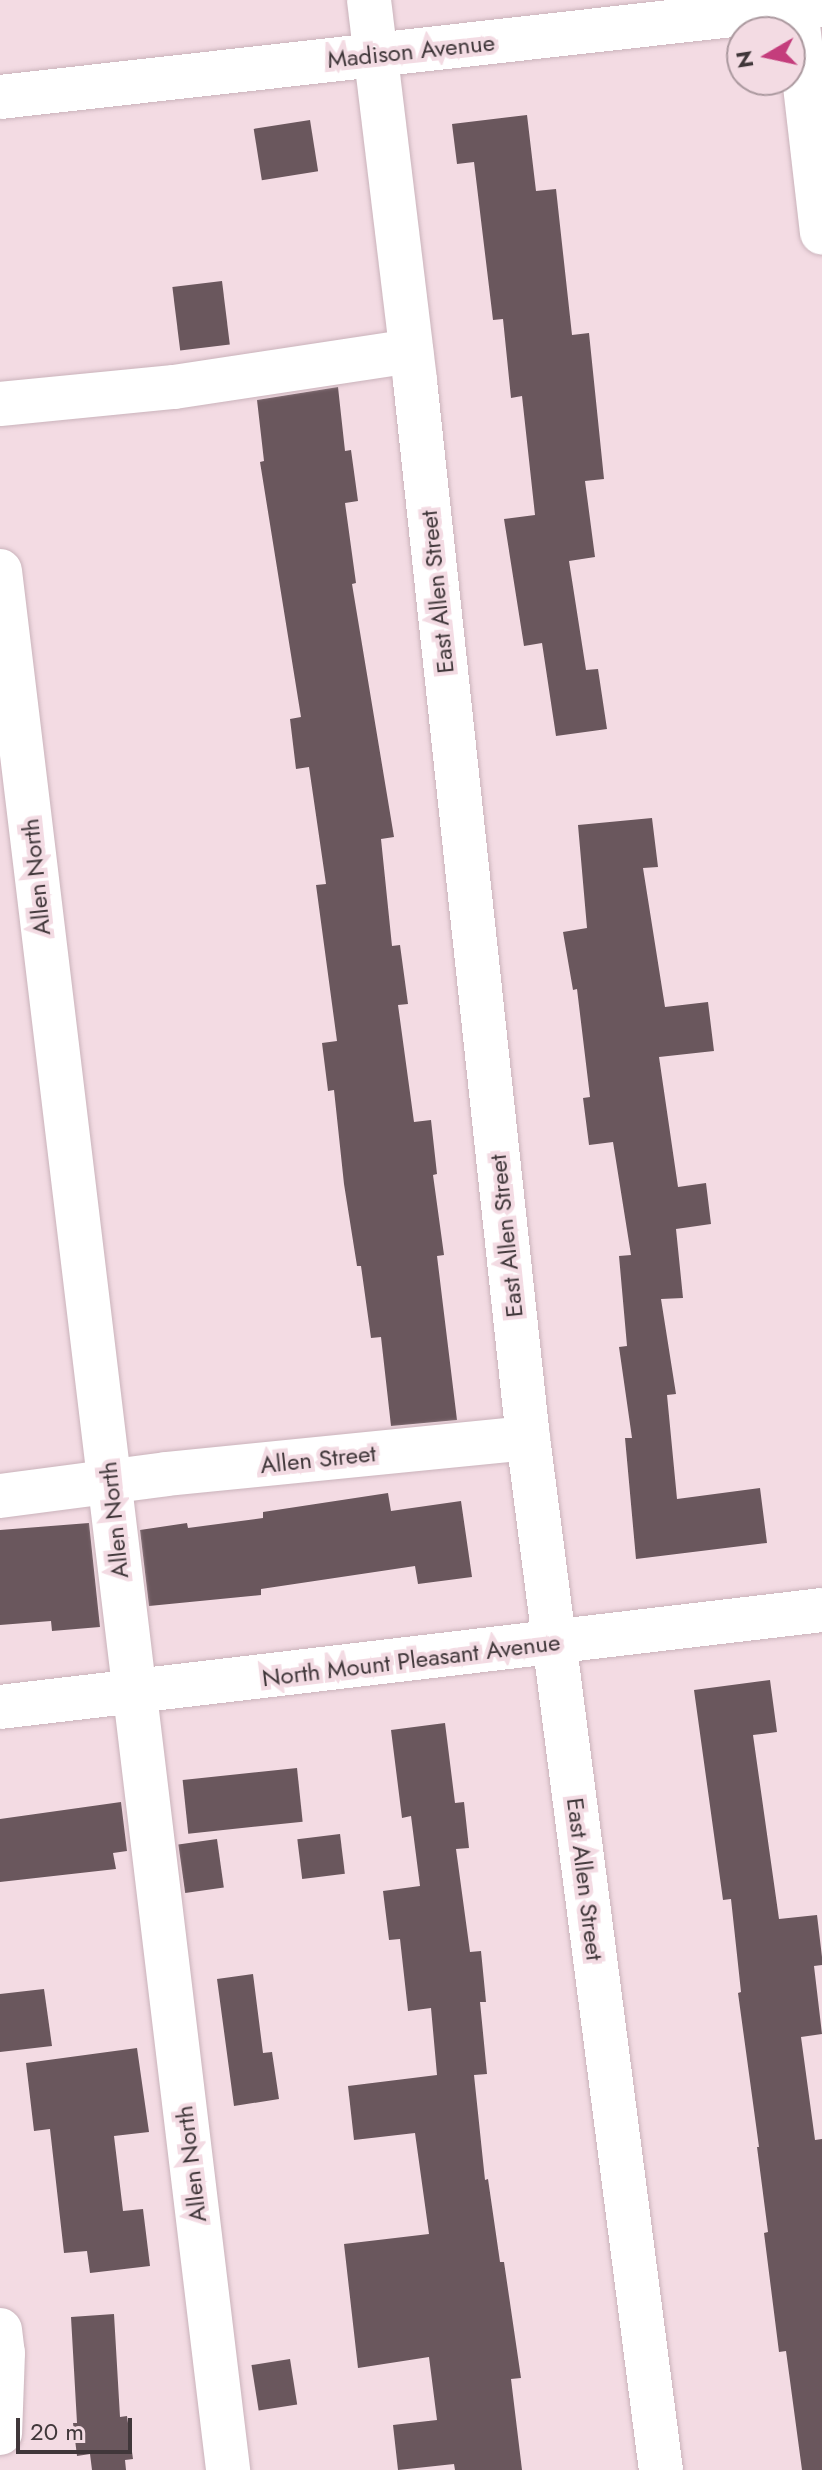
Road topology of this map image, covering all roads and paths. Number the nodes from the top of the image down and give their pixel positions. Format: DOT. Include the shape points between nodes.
graph roads {
  1 [pos="369,0"];
  2 [pos="809,6"];
  3 [pos="376,54"];
  4 [pos="0,97"];
  5 [pos="822,233"];
  6 [pos="411,351"];
  7 [pos="0,404"];
  8 [pos="0,571"];
  9 [pos="528,1438"];
  10 [pos="110,1482"];
  11 [pos="0,1496"];
  12 [pos="822,1610"];
  13 [pos="555,1643"];
  14 [pos="132,1693"];
  15 [pos="0,1707"];
  16 [pos="0,2330"];
  17 [pos="0,2433"];
  18 [pos="228,2470"];
  19 [pos="661,2470"];
  1 -- 3 [label="street, East Allen Street"];
  2 -- 3 [label="street, Madison Avenue"];
  2 -- 5 [label="street"];
  3 -- 4 [label="street, Madison Avenue"];
  3 -- 6 [label="street, East Allen Street"];
  6 -- 7 [label="street" via="174,387"];
  6 -- 9 [label="street, East Allen Street"];
  8 -- 10 [label="street, Allen North"];
  9 -- 10 [label="street, Allen Street"];
  9 -- 13 [label="street, East Allen Street"];
  10 -- 11 [label="street, Allen Street"];
  10 -- 14 [label="street, Allen North"];
  12 -- 13 [label="street, North Mount Pleasant Avenue"];
  13 -- 14 [label="street, North Mount Pleasant Avenue"];
  13 -- 19 [label="street, East Allen Street"];
  14 -- 15 [label="street, North Mount Pleasant Avenue"];
  14 -- 18 [label="street, Allen North"];
  16 -- 17 [label="street"];
}
